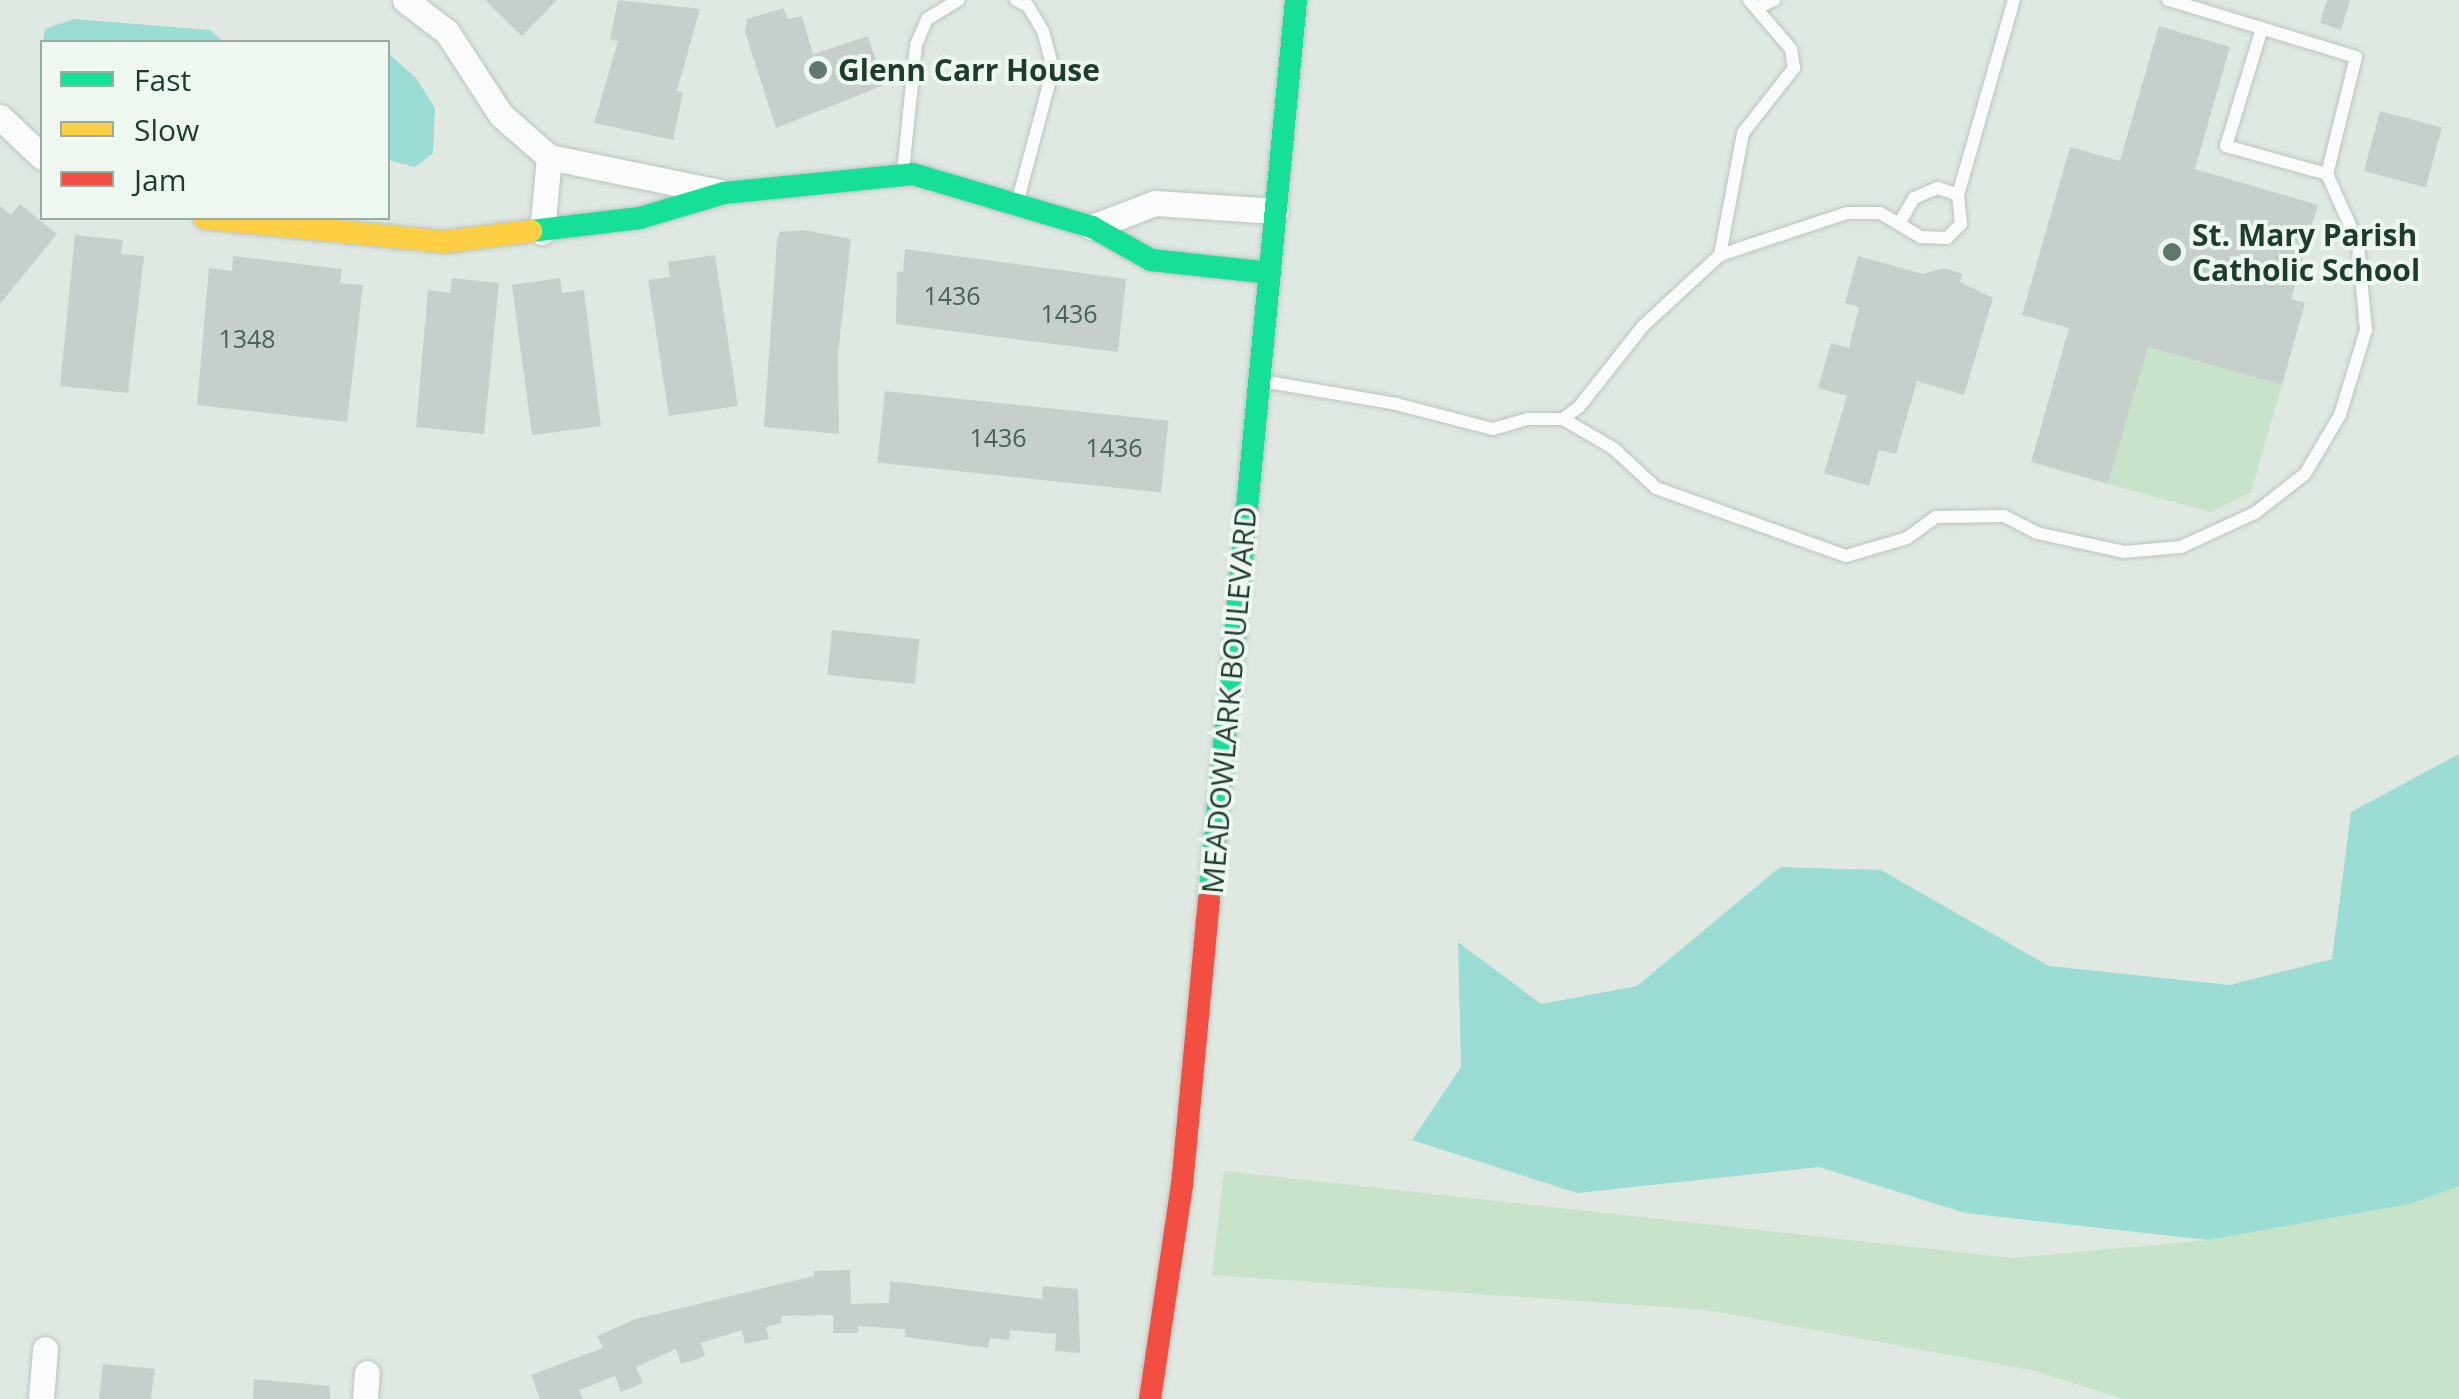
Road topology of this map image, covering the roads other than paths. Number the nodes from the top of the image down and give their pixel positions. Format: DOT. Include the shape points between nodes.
graph roads {
  1 [pos="405,0"];
  2 [pos="959,0"];
  3 [pos="1016,0"];
  4 [pos="1296,0"];
  5 [pos="1774,0"];
  6 [pos="2014,0"];
  7 [pos="2168,0"];
  8 [pos="1753,4"];
  9 [pos="2262,28"];
  10 [pos="0,117"];
  11 [pos="40,154"];
  12 [pos="549,157"];
  13 [pos="902,174"];
  14 [pos="2328,174"];
  15 [pos="724,193"];
  16 [pos="1958,195"];
  17 [pos="1016,207"];
  18 [pos="1276,211"];
  19 [pos="225,220"];
  20 [pos="1898,224"];
  21 [pos="1092,227"];
  22 [pos="542,232"];
  23 [pos="1720,255"];
  24 [pos="1270,273"];
  25 [pos="1260,381"];
  26 [pos="1564,419"];
  27 [pos="46,1349"];
  28 [pos="40,1399"];
  29 [pos="1150,1399"];
  1 -- 12 [label="street" via="448,32 501,115"];
  2 -- 13 [label="lane" via="927,19 916,45"];
  3 -- 17 [label="lane" via="1028,6 1044,32 1053,69"];
  4 -- 18 [label="street, MEADOWLARK BOULEVARD"];
  5 -- 8 [label="lane"];
  6 -- 16 [label="lane"];
  7 -- 9 [label="lane"];
  8 -- 23 [label="lane" via="1791,49 1794,68 1743,133"];
  9 -- 14 [label="lane" via="2356,57"];
  9 -- 14 [label="lane" via="2226,146"];
  10 -- 11 [label="street"];
  12 -- 15 [label="street"];
  12 -- 22 [label="street"];
  13 -- 15 [label="street"];
  13 -- 17 [label="street"];
  14 -- 26 [label="lane" via="2358,243 2366,330 2340,415 2305,474 2255,514 2181,548 2124,552 2036,533 2004,516 1936,517 1907,538 1846,556 1656,488 1613,448"];
  15 -- 22 [label="street" via="640,218"];
  16 -- 20 [label="lane" via="1938,188 1914,198"];
  16 -- 20 [label="lane" via="1961,224 1947,238 1921,237"];
  17 -- 21 [label="street"];
  18 -- 21 [label="street" via="1155,204"];
  18 -- 24 [label="street, MEADOWLARK BOULEVARD"];
  19 -- 22 [label="street" via="444,242"];
  20 -- 23 [label="lane" via="1880,213 1847,214"];
  21 -- 24 [label="street" via="1151,260"];
  23 -- 26 [label="lane" via="1643,326"];
  24 -- 25 [label="street, MEADOWLARK BOULEVARD"];
  25 -- 26 [label="lane" via="1396,404 1493,430 1528,419"];
  25 -- 29 [label="street, MEADOWLARK BOULEVARD" via="1182,1185"];
  27 -- 28 [label="street"];
}
